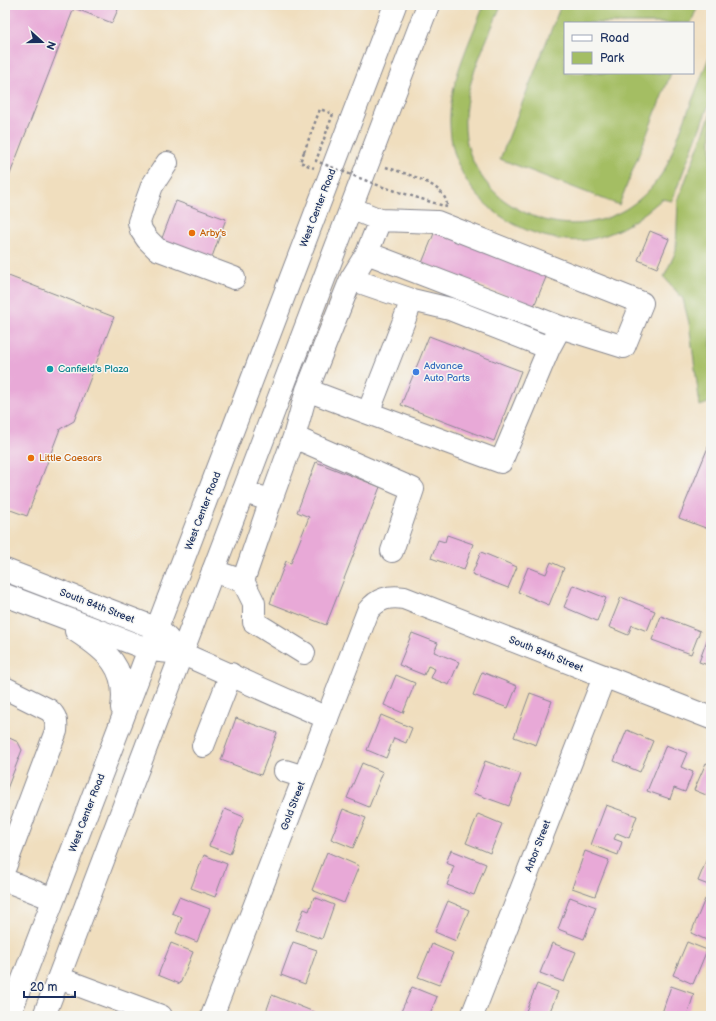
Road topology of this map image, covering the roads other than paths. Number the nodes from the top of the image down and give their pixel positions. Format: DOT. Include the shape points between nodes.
graph roads {
  1 [pos="395,5"];
  2 [pos="428,5"];
  3 [pos="167,163"];
  4 [pos="351,208"];
  5 [pos="380,220"];
  6 [pos="367,253"];
  7 [pos="234,278"];
  8 [pos="351,278"];
  9 [pos="412,300"];
  10 [pos="560,327"];
  11 [pos="549,348"];
  12 [pos="307,390"];
  13 [pos="368,414"];
  14 [pos="294,437"];
  15 [pos="243,492"];
  16 [pos="271,500"];
  17 [pos="392,551"];
  18 [pos="5,570"];
  19 [pos="213,571"];
  20 [pos="242,581"];
  21 [pos="5,595"];
  22 [pos="379,600"];
  23 [pos="39,608"];
  24 [pos="158,629"];
  25 [pos="150,650"];
  26 [pos="181,653"];
  27 [pos="304,654"];
  28 [pos="231,674"];
  29 [pos="604,676"];
  30 [pos="5,688"];
  31 [pos="327,718"];
  32 [pos="711,718"];
  33 [pos="119,730"];
  34 [pos="202,746"];
  35 [pos="5,867"];
  36 [pos="5,880"];
  37 [pos="54,900"];
  38 [pos="59,978"];
  39 [pos="9,1016"];
  40 [pos="44,1016"];
  41 [pos="161,1016"];
  42 [pos="212,1016"];
  43 [pos="472,1016"];
  1 -- 24 [label="main road, West Center Road"];
  2 -- 4 [label="main road"];
  3 -- 7 [label="main road" via="152,186 139,222 141,230 157,249"];
  4 -- 5 [label="main road"];
  4 -- 15 [label="main road"];
  5 -- 6 [label="main road"];
  5 -- 10 [label="main road" via="437,222 642,303 624,347"];
  6 -- 8 [label="main road"];
  6 -- 10 [label="main road"];
  8 -- 9 [label="main road"];
  8 -- 12 [label="main road"];
  9 -- 11 [label="main road" via="450,309"];
  9 -- 13 [label="main road"];
  10 -- 11 [label="main road"];
  11 -- 13 [label="main road" via="501,462"];
  12 -- 13 [label="main road"];
  12 -- 14 [label="main road"];
  14 -- 16 [label="main road"];
  14 -- 17 [label="main road" via="413,489"];
  15 -- 16 [label="main road"];
  15 -- 19 [label="main road"];
  16 -- 20 [label="main road"];
  18 -- 24 [label="main road, South 84th Street"];
  19 -- 20 [label="main road"];
  19 -- 26 [label="main road"];
  20 -- 27 [label="main road" via="254,603 254,622"];
  21 -- 23 [label="main road, South 84th Street"];
  22 -- 29 [label="main road, South 84th Street" via="394,596 404,598"];
  22 -- 31 [label="main road, Gold Street" via="368,611"];
  23 -- 25 [label="main road, South 84th Street"];
  23 -- 33 [label="main road" via="96,644 112,661 123,680"];
  24 -- 25 [label="main road, West Center Road"];
  24 -- 26 [label="main road, South 84th Street"];
  25 -- 26 [label="main road, South 84th Street"];
  25 -- 33 [label="main road, West Center Road"];
  26 -- 28 [label="main road, South 84th Street"];
  26 -- 38 [label="main road"];
  28 -- 31 [label="main road, South 84th Street"];
  28 -- 34 [label="main road"];
  29 -- 32 [label="main road, South 84th Street"];
  29 -- 43 [label="main road, Arbor Street"];
  30 -- 35 [label="main road" via="49,710 57,722"];
  31 -- 42 [label="main road, Gold Street" via="294,774"];
  33 -- 37 [label="main road, West Center Road"];
  36 -- 37 [label="main road"];
  37 -- 39 [label="main road, West Center Road"];
  38 -- 40 [label="main road"];
  38 -- 41 [label="main road"];
}
